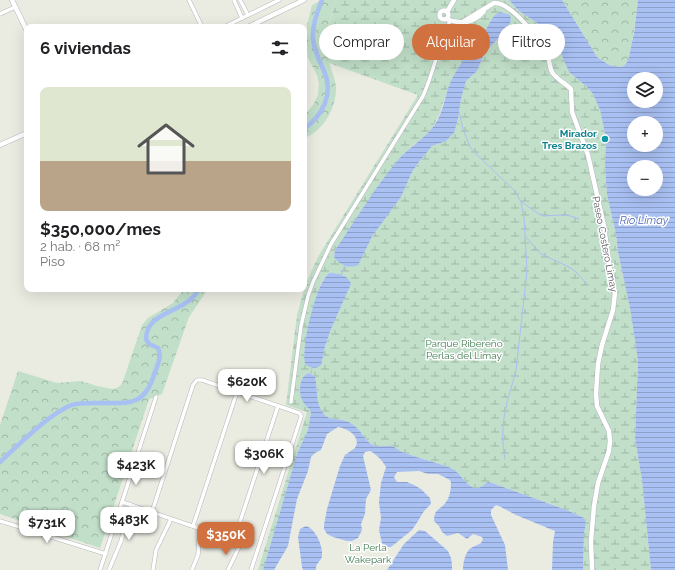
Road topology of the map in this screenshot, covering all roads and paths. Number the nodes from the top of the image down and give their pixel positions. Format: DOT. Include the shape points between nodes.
graph roads {
  1 [pos="12,0"];
  2 [pos="189,0"];
  3 [pos="234,0"];
  4 [pos="240,0"];
  5 [pos="279,0"];
  6 [pos="304,0"];
  7 [pos="454,0"];
  8 [pos="15,7"];
  9 [pos="447,12"];
  10 [pos="0,14"];
  11 [pos="248,15"];
  12 [pos="242,18"];
  13 [pos="448,20"];
  14 [pos="201,24"];
  15 [pos="230,24"];
  16 [pos="254,24"];
  17 [pos="24,25"];
  18 [pos="24,134"];
  19 [pos="0,145"];
  20 [pos="237,392"];
  21 [pos="156,397"];
  22 [pos="291,402"];
  23 [pos="278,406"];
  24 [pos="122,502"];
  25 [pos="131,505"];
  26 [pos="152,512"];
  27 [pos="172,519"];
  28 [pos="0,521"];
  29 [pos="193,526"];
  30 [pos="200,528"];
  31 [pos="234,540"];
  32 [pos="106,554"];
  33 [pos="100,570"];
  34 [pos="108,570"];
  35 [pos="153,570"];
  36 [pos="192,570"];
  37 [pos="228,570"];
  38 [pos="251,570"];
  39 [pos="592,570"];
  1 -- 8 [label="street"];
  2 -- 14 [label="street"];
  3 -- 12 [label="street"];
  4 -- 11 [label="street"];
  5 -- 11 [label="street"];
  6 -- 16 [label="street"];
  7 -- 9 [label="street"];
  8 -- 10 [label="street"];
  8 -- 17 [label="street"];
  9 -- 13 [label="street"];
  9 -- 13 [label="street" via="442,11 440,15 442,19"];
  11 -- 12 [label="street"];
  12 -- 15 [label="street"];
  13 -- 22 [label="street" via="423,96 331,244 313,282 301,326"];
  13 -- 39 [label="street, Paseo Costero Limay" via="461,23 476,19 489,5 499,2 510,9 547,50 554,75 572,91 572,112 588,155 604,226 615,293 613,310 598,364 597,406 609,431 610,441 594,506"];
  18 -- 19 [label="street"];
  20 -- 23 [label="street"];
  20 -- 26 [label="street" via="200,380 195,381"];
  20 -- 29 [label="street"];
  21 -- 24 [label="street"];
  23 -- 31 [label="street"];
  23 -- 38 [label="street" via="301,416"];
  24 -- 25 [label="street"];
  24 -- 32 [label="street"];
  25 -- 26 [label="street"];
  25 -- 34 [label="street" via="121,541"];
  26 -- 27 [label="street"];
  27 -- 29 [label="street"];
  27 -- 35 [label="street" via="157,546"];
  28 -- 32 [label="street"];
  29 -- 30 [label="street"];
  30 -- 31 [label="street"];
  30 -- 36 [label="street" via="198,555"];
  31 -- 37 [label="street" via="239,547"];
  32 -- 33 [label="street"];
}
